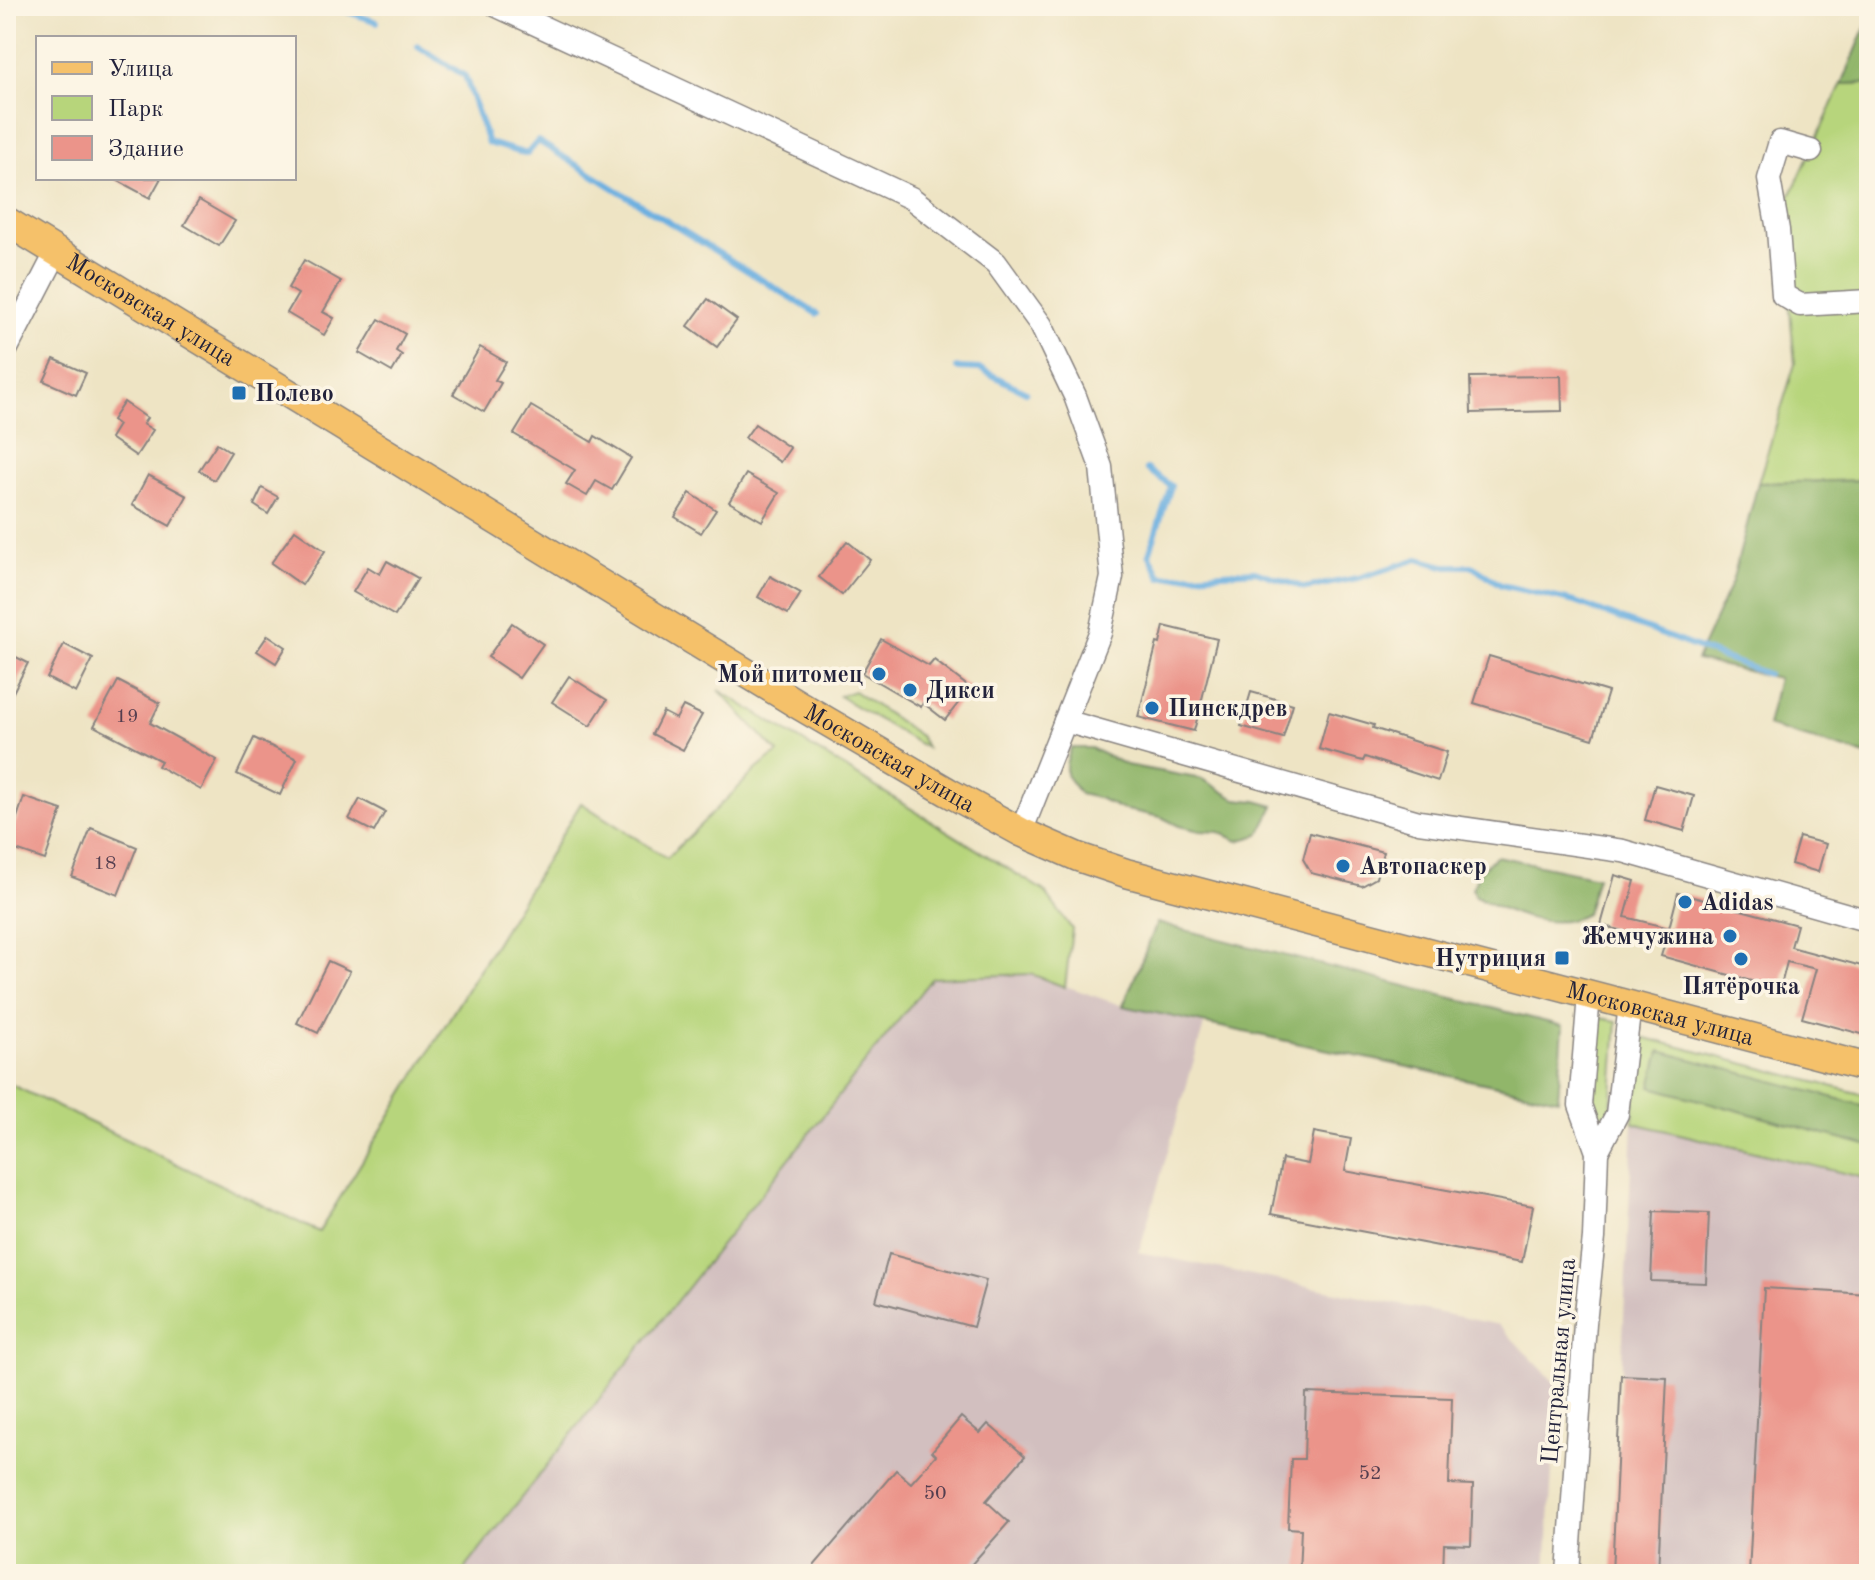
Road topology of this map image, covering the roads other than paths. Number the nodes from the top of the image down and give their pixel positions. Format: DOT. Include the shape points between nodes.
graph roads {
  1 [pos="499,6"];
  2 [pos="1811,151"];
  3 [pos="6,221"];
  4 [pos="56,253"];
  5 [pos="1869,301"];
  6 [pos="6,350"];
  7 [pos="1065,721"];
  8 [pos="1021,832"];
  9 [pos="1869,921"];
  10 [pos="1589,995"];
  11 [pos="1630,1005"];
  12 [pos="1869,1068"];
  13 [pos="1597,1152"];
  14 [pos="1568,1574"];
  1 -- 7 [label="street" via="911,198 996,263 1041,325 1101,467 1112,577 1100,633"];
  2 -- 5 [label="street" via="1780,142 1769,179 1783,295 1800,305"];
  3 -- 4 [label="main road, Московская улица"];
  4 -- 6 [label="street"];
  4 -- 8 [label="main road, Московская улица" via="799,705"];
  7 -- 8 [label="street"];
  7 -- 9 [label="street" via="1419,822 1623,851"];
  8 -- 10 [label="main road, Московская улица" via="1126,873"];
  10 -- 11 [label="main road, Московская улица"];
  10 -- 13 [label="street" via="1580,1105"];
  11 -- 12 [label="main road, Московская улица"];
  11 -- 13 [label="street" via="1617,1114"];
  13 -- 14 [label="street, Центральная улица"];
}
